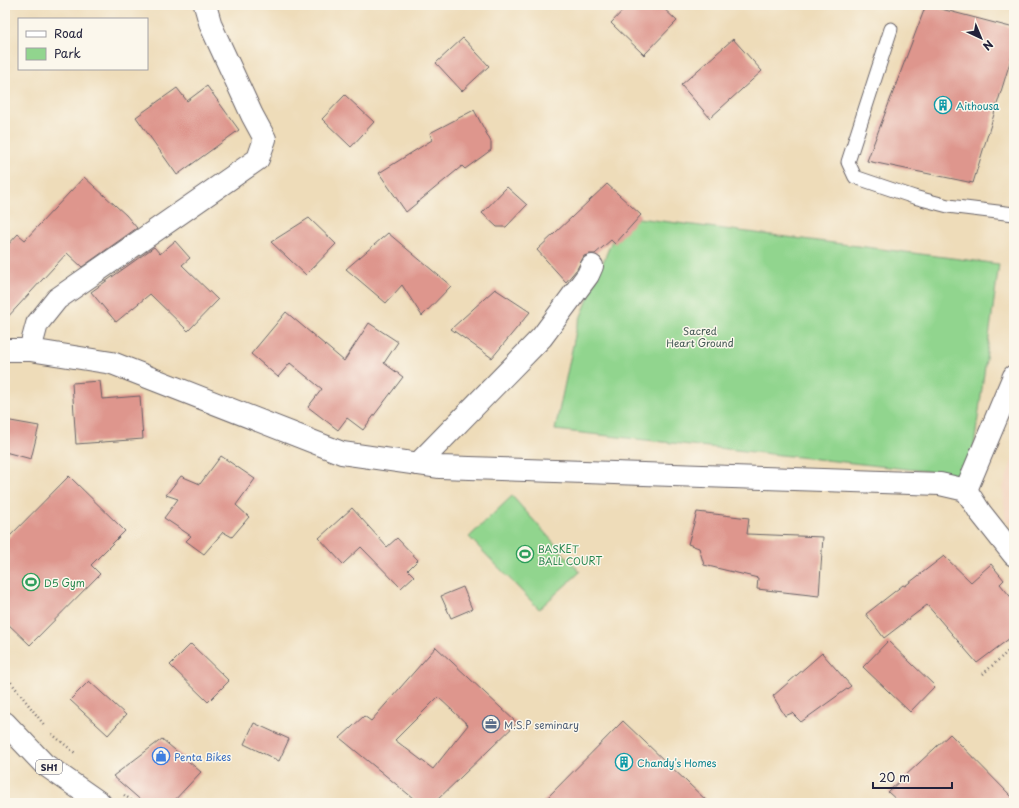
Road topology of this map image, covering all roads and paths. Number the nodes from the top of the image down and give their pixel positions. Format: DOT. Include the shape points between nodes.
graph roads {
  1 [pos="205,5"];
  2 [pos="891,29"];
  3 [pos="1014,214"];
  4 [pos="592,266"];
  5 [pos="5,350"];
  6 [pos="30,350"];
  7 [pos="1014,376"];
  8 [pos="418,464"];
  9 [pos="966,490"];
  10 [pos="1014,555"];
  11 [pos="1014,646"];
  12 [pos="983,674"];
  13 [pos="5,676"];
  14 [pos="5,723"];
  15 [pos="77,755"];
  16 [pos="123,794"];
  17 [pos="100,803"];
  18 [pos="135,803"];
  1 -- 6 [label="street" via="211,26 265,139 258,159 57,299 37,324"];
  2 -- 3 [label="lane" via="848,162 855,177 948,206"];
  4 -- 8 [label="street" via="542,337"];
  5 -- 6 [label="street"];
  6 -- 8 [label="street" via="112,363 342,453"];
  7 -- 9 [label="street"];
  8 -- 9 [label="street" via="440,467 940,484"];
  9 -- 10 [label="street"];
  11 -- 12 [label="path"];
  13 -- 15 [label="path" via="48,731"];
  14 -- 17 [label="street, SH1" via="44,764"];
  16 -- 18 [label="path"];
}
